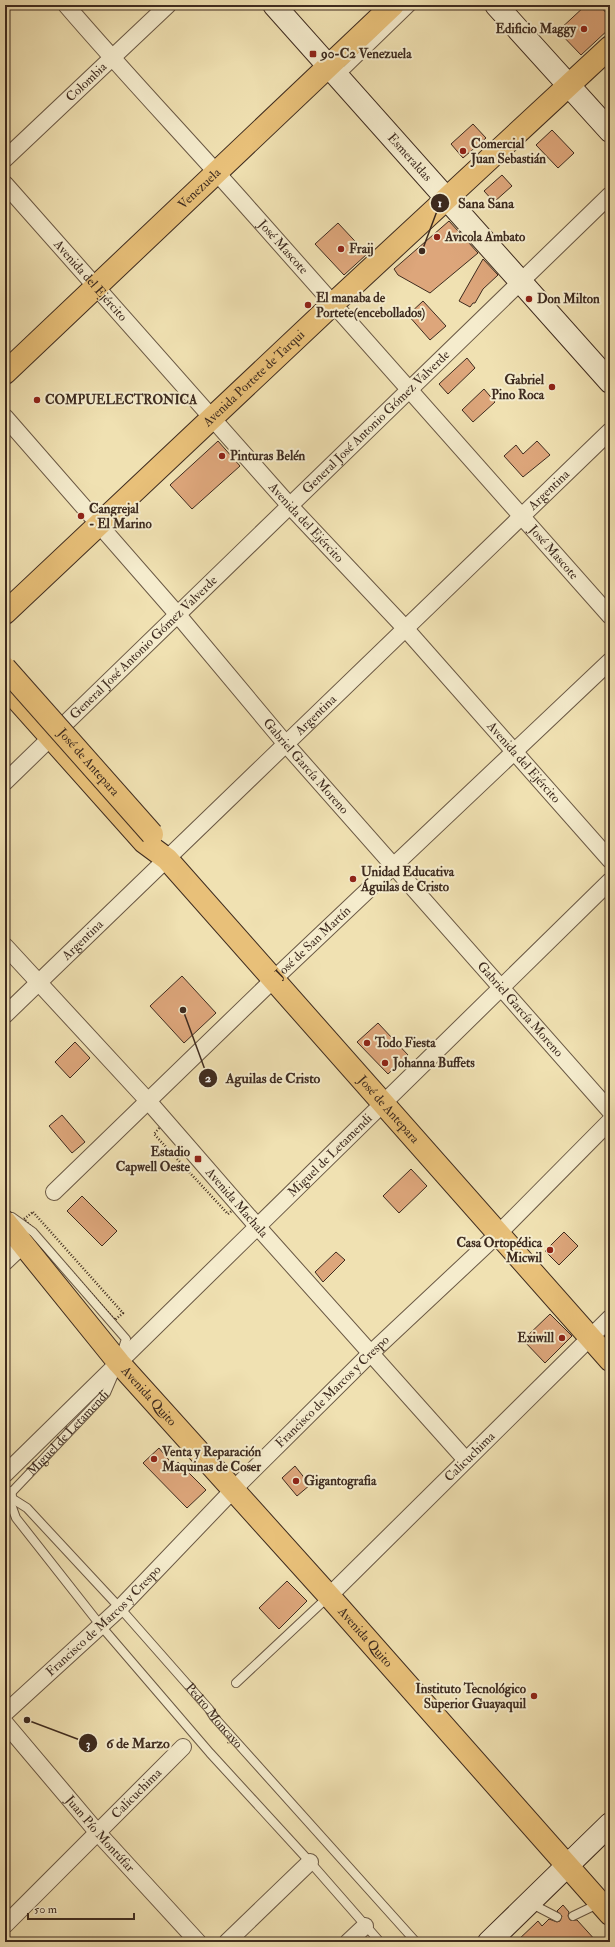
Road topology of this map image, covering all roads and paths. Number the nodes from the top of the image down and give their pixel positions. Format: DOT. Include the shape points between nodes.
graph roads {
  1 [pos="66,5"];
  2 [pos="168,5"];
  3 [pos="274,5"];
  4 [pos="288,5"];
  5 [pos="393,5"];
  6 [pos="413,5"];
  7 [pos="496,5"];
  8 [pos="510,5"];
  9 [pos="610,47"];
  10 [pos="112,59"];
  11 [pos="337,65"];
  12 [pos="572,83"];
  13 [pos="610,116"];
  14 [pos="610,131"];
  15 [pos="5,159"];
  16 [pos="217,172"];
  17 [pos="5,184"];
  18 [pos="610,195"];
  19 [pos="450,196"];
  20 [pos="524,280"];
  21 [pos="96,287"];
  22 [pos="334,303"];
  23 [pos="610,367"];
  24 [pos="5,373"];
  25 [pos="610,382"];
  26 [pos="409,390"];
  27 [pos="5,417"];
  28 [pos="212,418"];
  29 [pos="610,432"];
  30 [pos="290,506"];
  31 [pos="522,516"];
  32 [pos="99,524"];
  33 [pos="5,613"];
  34 [pos="178,615"];
  35 [pos="610,616"];
  36 [pos="405,628"];
  37 [pos="610,661"];
  38 [pos="5,668"];
  39 [pos="5,686"];
  40 [pos="51,737"];
  41 [pos="285,743"];
  42 [pos="514,751"];
  43 [pos="5,782"];
  44 [pos="167,859"];
  45 [pos="610,860"];
  46 [pos="393,866"];
  47 [pos="610,881"];
  48 [pos="5,946"];
  49 [pos="274,979"];
  50 [pos="38,982"];
  51 [pos="500,989"];
  52 [pos="5,1014"];
  53 [pos="149,1102"];
  54 [pos="383,1103"];
  55 [pos="610,1112"];
  56 [pos="610,1121"];
  57 [pos="54,1192"];
  58 [pos="5,1213"];
  59 [pos="5,1222"];
  60 [pos="256,1226"];
  61 [pos="498,1234"];
  62 [pos="24,1244"];
  63 [pos="5,1262"];
  64 [pos="610,1318"];
  65 [pos="590,1338"];
  66 [pos="371,1353"];
  67 [pos="610,1360"];
  68 [pos="119,1363"];
  69 [pos="466,1460"];
  70 [pos="5,1474"];
  71 [pos="234,1489"];
  72 [pos="6,1494"];
  73 [pos="329,1596"];
  74 [pos="120,1608"];
  75 [pos="101,1626"];
  76 [pos="236,1683"];
  77 [pos="5,1713"];
  78 [pos="5,1723"];
  79 [pos="183,1747"];
  80 [pos="610,1824"];
  81 [pos="98,1833"];
  82 [pos="310,1862"];
  83 [pos="567,1866"];
  84 [pos="529,1903"];
  85 [pos="605,1908"];
  86 [pos="573,1916"];
  87 [pos="558,1917"];
  88 [pos="5,1925"];
  89 [pos="365,1926"];
  90 [pos="198,1942"];
  91 [pos="227,1942"];
  92 [pos="348,1942"];
  93 [pos="380,1942"];
  94 [pos="416,1942"];
  95 [pos="489,1942"];
  1 -- 10 [label="street, José Mascote"];
  2 -- 10 [label="street, Colombia"];
  3 -- 11 [label="main road, Esmeraldas"];
  4 -- 11 [label="main road, Esmeraldas"];
  5 -- 11 [label="main road, Venezuela"];
  6 -- 11 [label="lane, Venezuela"];
  7 -- 12 [label="main road"];
  8 -- 12 [label="main road"];
  9 -- 12 [label="main road, Avenida Portete de Tarqui"];
  10 -- 15 [label="street, Colombia"];
  10 -- 16 [label="street, José Mascote"];
  11 -- 16 [label="main road, Venezuela"];
  11 -- 19 [label="main road, Esmeraldas"];
  12 -- 13 [label="main road"];
  12 -- 14 [label="main road"];
  12 -- 19 [label="main road, Avenida Portete de Tarqui"];
  16 -- 21 [label="main road, Venezuela"];
  16 -- 22 [label="street, José Mascote"];
  17 -- 21 [label="street, Avenida del Ejército"];
  18 -- 20 [label="street, General José Antonio Gómez Valverde"];
  19 -- 20 [label="main road, Esmeraldas"];
  19 -- 22 [label="main road, Avenida Portete de Tarqui"];
  20 -- 23 [label="main road, Esmeraldas"];
  20 -- 25 [label="main road, Esmeraldas"];
  20 -- 26 [label="street, General José Antonio Gómez Valverde"];
  21 -- 24 [label="main road, Venezuela"];
  21 -- 28 [label="street, Avenida del Ejército"];
  22 -- 26 [label="street, José Mascote"];
  22 -- 28 [label="main road, Avenida Portete de Tarqui"];
  26 -- 30 [label="street, General José Antonio Gómez Valverde"];
  26 -- 31 [label="street, José Mascote"];
  27 -- 32 [label="street, Gabriel García Moreno"];
  28 -- 30 [label="street, Avenida del Ejército"];
  28 -- 32 [label="main road, Avenida Portete de Tarqui"];
  29 -- 31 [label="street, Argentina"];
  30 -- 34 [label="street, General José Antonio Gómez Valverde"];
  30 -- 36 [label="street, Avenida del Ejército"];
  31 -- 35 [label="street, José Mascote"];
  31 -- 36 [label="street, Argentina"];
  32 -- 33 [label="main road, Avenida Portete de Tarqui"];
  32 -- 34 [label="street, Gabriel García Moreno"];
  34 -- 40 [label="street, General José Antonio Gómez Valverde"];
  34 -- 41 [label="street, Gabriel García Moreno"];
  36 -- 41 [label="street, Argentina"];
  36 -- 42 [label="street, Avenida del Ejército"];
  37 -- 42 [label="street, José de San Martín"];
  38 -- 44 [label="main road, José de Antepara, bridge" via="152,834"];
  39 -- 40 [label="main road, José de Antepara"];
  40 -- 43 [label="street, General José Antonio Gómez Valverde"];
  40 -- 44 [label="main road, José de Antepara" via="144,842"];
  41 -- 44 [label="street, Argentina"];
  41 -- 46 [label="street, Gabriel García Moreno"];
  42 -- 45 [label="street, Avenida del Ejército"];
  42 -- 46 [label="street, José de San Martín"];
  44 -- 49 [label="main road, José de Antepara"];
  44 -- 50 [label="street, Argentina"];
  46 -- 49 [label="street, José de San Martín"];
  46 -- 51 [label="street, Gabriel García Moreno"];
  47 -- 51 [label="street, Miguel de Letamendi"];
  48 -- 50 [label="street, Avenida Machala"];
  49 -- 53 [label="street, José de San Martín"];
  49 -- 54 [label="main road, José de Antepara"];
  50 -- 52 [label="street, Argentina"];
  50 -- 53 [label="street, Avenida Machala"];
  51 -- 54 [label="street, Miguel de Letamendi"];
  51 -- 55 [label="street, Gabriel García Moreno"];
  53 -- 57 [label="street, José de San Martín"];
  53 -- 60 [label="street, Avenida Machala"];
  54 -- 60 [label="street, Miguel de Letamendi"];
  54 -- 61 [label="main road, José de Antepara"];
  56 -- 61 [label="street, Francisco de Marcos y Crespo"];
  58 -- 68 [label="lane, Avenida Quito" via="33,1232 126,1339"];
  59 -- 62 [label="main road, Avenida Quito"];
  60 -- 66 [label="street, Avenida Machala"];
  60 -- 68 [label="street, Miguel de Letamendi"];
  61 -- 65 [label="main road, José de Antepara"];
  61 -- 66 [label="street, Francisco de Marcos y Crespo"];
  62 -- 63 [label="street"];
  62 -- 68 [label="main road, Avenida Quito"];
  64 -- 65 [label="street, Calicuchima"];
  65 -- 67 [label="main road, José de Antepara"];
  65 -- 69 [label="street, Calicuchima"];
  66 -- 69 [label="street, Avenida Machala"];
  66 -- 71 [label="street, Francisco de Marcos y Crespo"];
  68 -- 70 [label="street, Miguel de Letamendi"];
  68 -- 71 [label="main road, Avenida Quito"];
  68 -- 72 [label="lane, Miguel de Letamendi" via="106,1393"];
  69 -- 73 [label="street, Calicuchima"];
  71 -- 73 [label="main road, Avenida Quito"];
  71 -- 74 [label="street, Francisco de Marcos y Crespo"];
  72 -- 74 [label="lane, Pedro Moncayo" via="28,1508"];
  72 -- 75 [label="lane, Pedro Moncayo" via="16,1518"];
  73 -- 76 [label="lane"];
  73 -- 83 [label="main road, Avenida Quito"];
  74 -- 75 [label="street, Francisco de Marcos y Crespo"];
  74 -- 94 [label="lane, Pedro Moncayo"];
  75 -- 77 [label="street, Francisco de Marcos y Crespo"];
  75 -- 82 [label="lane, Pedro Moncayo" via="210,1753"];
  78 -- 81 [label="street, Juan Pío Montúfar"];
  79 -- 81 [label="street, Calicuchima"];
  80 -- 83 [label="main road"];
  81 -- 88 [label="street, Calicuchima"];
  81 -- 90 [label="street, Juan Pío Montúfar"];
  82 -- 89 [label="lane, Pedro Moncayo"];
  82 -- 91 [label="street"];
  83 -- 84 [label="main road"];
  83 -- 85 [label="main road, Avenida Quito"];
  84 -- 87 [label="lane" via="547,1914"];
  84 -- 95 [label="main road"];
  85 -- 86 [label="lane"];
  89 -- 92 [label="street"];
  89 -- 93 [label="lane, Pedro Moncayo"];
}
